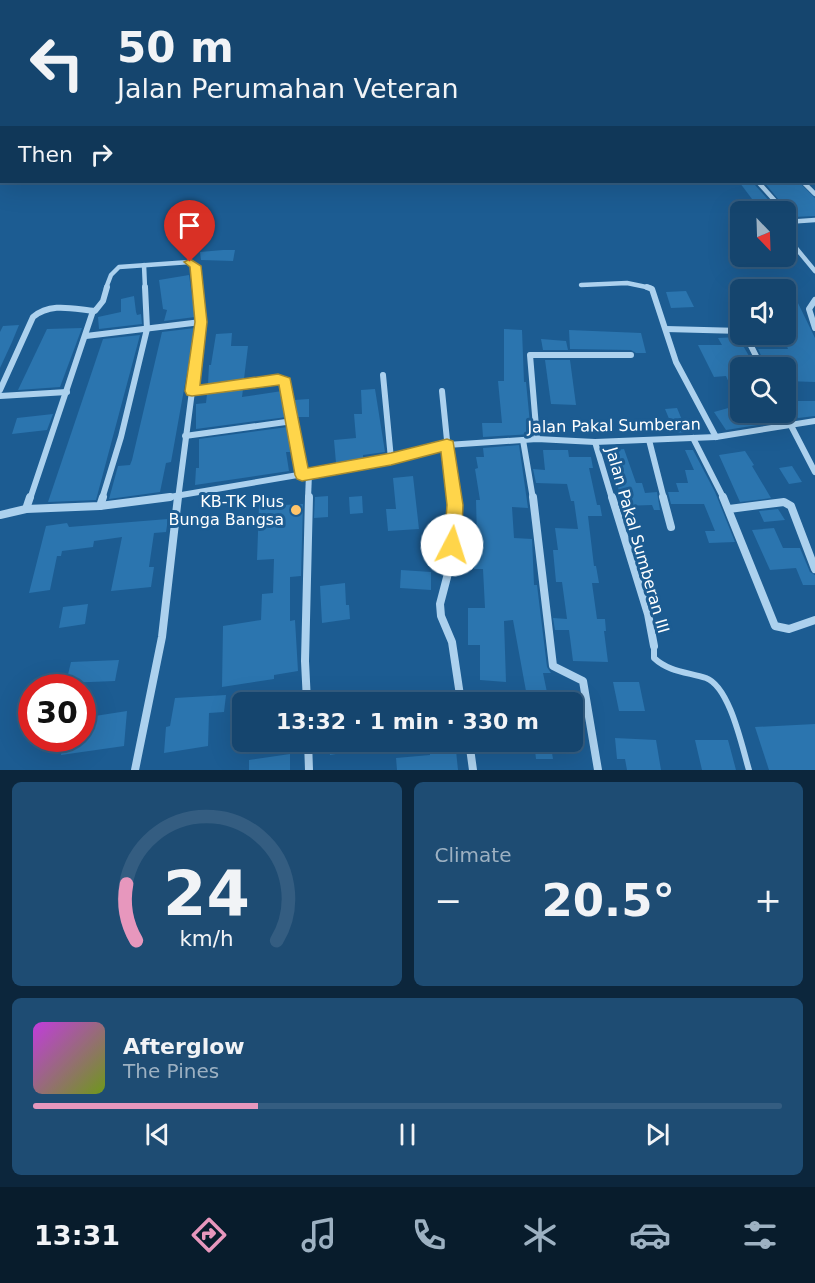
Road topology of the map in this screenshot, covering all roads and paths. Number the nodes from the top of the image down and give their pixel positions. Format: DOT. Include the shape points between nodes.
graph roads {
  1 [pos="759,183"];
  2 [pos="804,183"];
  3 [pos="815,194"];
  4 [pos="776,201"];
  5 [pos="815,220"];
  6 [pos="796,221"];
  7 [pos="796,248"];
  8 [pos="144,265"];
  9 [pos="815,271"];
  10 [pos="581,285"];
  11 [pos="815,300"];
  12 [pos="93,311"];
  13 [pos="201,322"];
  14 [pos="815,328"];
  15 [pos="147,329"];
  16 [pos="666,329"];
  17 [pos="730,331"];
  18 [pos="86,336"];
  19 [pos="631,355"];
  20 [pos="383,375"];
  21 [pos="0,390"];
  22 [pos="192,391"];
  23 [pos="442,391"];
  24 [pos="67,393"];
  25 [pos="0,396"];
  26 [pos="293,421"];
  27 [pos="815,422"];
  28 [pos="790,425"];
  29 [pos="185,436"];
  30 [pos="716,437"];
  31 [pos="693,438"];
  32 [pos="537,439"];
  33 [pos="523,440"];
  34 [pos="649,440"];
  35 [pos="595,442"];
  36 [pos="447,445"];
  37 [pos="391,459"];
  38 [pos="815,472"];
  39 [pos="305,475"];
  40 [pos="178,496"];
  41 [pos="100,506"];
  42 [pos="729,508"];
  43 [pos="26,509"];
  44 [pos="0,515"];
  45 [pos="671,527"];
  46 [pos="815,569"];
  47 [pos="815,620"];
  48 [pos="654,646"];
  49 [pos="307,692"];
  50 [pos="460,692"];
  51 [pos="308,752"];
  52 [pos="471,752"];
  53 [pos="135,770"];
  54 [pos="309,770"];
  55 [pos="473,770"];
  56 [pos="598,770"];
  57 [pos="749,770"];
  1 -- 4 [label="street"];
  2 -- 3 [label="street"];
  5 -- 6 [label="street"];
  7 -- 9 [label="street"];
  8 -- 12 [label="street" via="114,270 101,307"];
  8 -- 13 [label="street" via="194,264"];
  8 -- 15 [label="street"];
  10 -- 16 [label="street" via="650,287"];
  11 -- 14 [label="street" via="809,309"];
  12 -- 18 [label="street"];
  12 -- 21 [label="street" via="65,307 35,313"];
  13 -- 15 [label="street"];
  13 -- 22 [label="street"];
  15 -- 18 [label="street"];
  15 -- 41 [label="street"];
  16 -- 17 [label="street"];
  16 -- 30 [label="street" via="676,362"];
  18 -- 24 [label="street"];
  19 -- 32 [label="street" via="530,355"];
  20 -- 37 [label="street"];
  22 -- 26 [label="street" via="281,379 287,384"];
  22 -- 29 [label="street"];
  23 -- 36 [label="street"];
  24 -- 25 [label="street"];
  24 -- 43 [label="street"];
  26 -- 29 [label="street"];
  26 -- 39 [label="street"];
  27 -- 28 [label="street, Jalan Pakal Sumberan"];
  28 -- 30 [label="street, Jalan Pakal Sumberan"];
  28 -- 38 [label="street"];
  29 -- 40 [label="street"];
  30 -- 31 [label="street, Jalan Pakal Sumberan"];
  31 -- 34 [label="street, Jalan Pakal Sumberan"];
  31 -- 42 [label="street"];
  32 -- 33 [label="street, Jalan Pakal Sumberan"];
  32 -- 35 [label="street, Jalan Pakal Sumberan"];
  33 -- 36 [label="street, Jalan Pakal Sumberan"];
  33 -- 56 [label="street" via="553,666 583,681"];
  34 -- 35 [label="street, Jalan Pakal Sumberan"];
  34 -- 45 [label="street"];
  35 -- 48 [label="street, Jalan Pakal Sumberan III" via="648,614"];
  36 -- 37 [label="street, Jalan Pakal Sumberan"];
  36 -- 50 [label="street" via="455,514 451,562 440,604 452,642"];
  37 -- 39 [label="street, Jalan Pakal Sumberan"];
  39 -- 40 [label="street, Jalan Pakal Sumberan"];
  39 -- 49 [label="street"];
  40 -- 41 [label="street, Jalan Pakal Sumberan"];
  40 -- 53 [label="street" via="157,668"];
  41 -- 43 [label="street, Jalan Pakal Sumberan"];
  42 -- 46 [label="street" via="788,504"];
  42 -- 47 [label="street" via="777,629 786,630"];
  43 -- 44 [label="street, Jalan Pakal Sumberan"];
  48 -- 57 [label="lane" via="654,658 659,665 711,681 724,696"];
  51 -- 54 [label="street"];
  52 -- 55 [label="street"];
}
